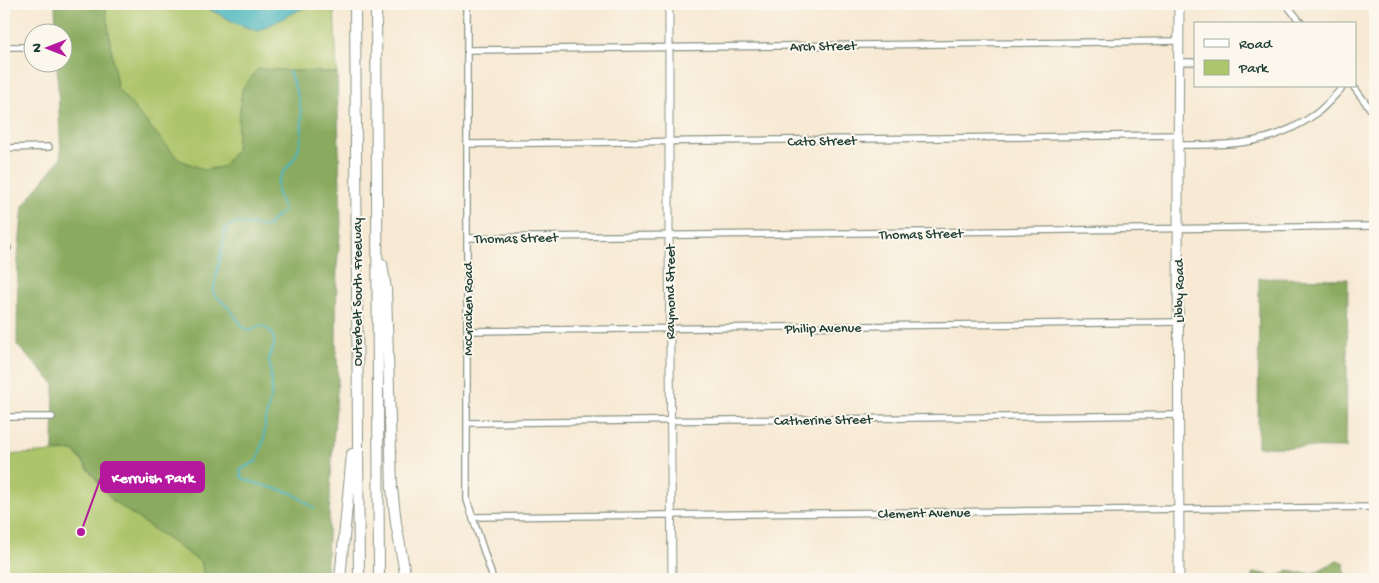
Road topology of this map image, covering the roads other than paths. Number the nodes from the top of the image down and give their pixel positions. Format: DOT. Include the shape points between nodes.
graph roads {
  1 [pos="5,4"];
  2 [pos="355,4"];
  3 [pos="376,4"];
  4 [pos="467,4"];
  5 [pos="669,4"];
  6 [pos="1179,4"];
  7 [pos="1286,4"];
  8 [pos="1300,21"];
  9 [pos="1179,41"];
  10 [pos="4,47"];
  11 [pos="22,47"];
  12 [pos="669,47"];
  13 [pos="467,50"];
  14 [pos="1179,62"];
  15 [pos="1194,62"];
  16 [pos="1342,88"];
  17 [pos="1354,88"];
  18 [pos="1375,115"];
  19 [pos="1178,140"];
  20 [pos="669,142"];
  21 [pos="467,144"];
  22 [pos="49,147"];
  23 [pos="4,148"];
  24 [pos="1375,226"];
  25 [pos="1178,230"];
  26 [pos="376,233"];
  27 [pos="669,236"];
  28 [pos="467,238"];
  29 [pos="1178,322"];
  30 [pos="669,329"];
  31 [pos="467,331"];
  32 [pos="1179,415"];
  33 [pos="4,417"];
  34 [pos="52,417"];
  35 [pos="357,421"];
  36 [pos="671,421"];
  37 [pos="467,422"];
  38 [pos="1375,507"];
  39 [pos="1179,509"];
  40 [pos="672,514"];
  41 [pos="473,516"];
  42 [pos="340,579"];
  43 [pos="359,579"];
  44 [pos="379,579"];
  45 [pos="406,579"];
  46 [pos="493,579"];
  47 [pos="672,579"];
  48 [pos="1179,579"];
  1 -- 10 [label="street"];
  2 -- 35 [label="highway, Outerbelt South Freeway"];
  3 -- 26 [label="highway, Outerbelt South Freeway"];
  4 -- 13 [label="street, McCracken Road"];
  5 -- 12 [label="street, Raymond Street"];
  6 -- 9 [label="main road, Libby Road"];
  7 -- 8 [label="street"];
  9 -- 12 [label="street, Arch Street"];
  9 -- 14 [label="main road, Libby Road"];
  10 -- 11 [label="street"];
  12 -- 13 [label="street, Arch Street"];
  12 -- 20 [label="street, Raymond Street"];
  13 -- 21 [label="street, McCracken Road"];
  14 -- 15 [label="street"];
  14 -- 19 [label="main road, Libby Road"];
  16 -- 19 [label="street, Cato Street" via="1318,112 1296,126 1250,143 1228,145"];
  17 -- 18 [label="street"];
  19 -- 20 [label="street, Cato Street"];
  19 -- 25 [label="main road, Libby Road"];
  20 -- 21 [label="street, Cato Street"];
  20 -- 27 [label="street, Raymond Street"];
  21 -- 28 [label="street, McCracken Road"];
  22 -- 23 [label="street"];
  24 -- 25 [label="street, Thomas Street"];
  25 -- 27 [label="street, Thomas Street"];
  25 -- 29 [label="main road, Libby Road"];
  26 -- 44 [label="highway, Outerbelt South Freeway"];
  26 -- 45 [label="highway" via="386,289 393,499"];
  27 -- 28 [label="street, Thomas Street"];
  27 -- 30 [label="street, Raymond Street"];
  28 -- 31 [label="street, McCracken Road"];
  29 -- 30 [label="street, Philip Avenue"];
  29 -- 32 [label="main road, Libby Road"];
  30 -- 31 [label="street, Philip Avenue"];
  30 -- 36 [label="street, Raymond Street"];
  31 -- 37 [label="street, McCracken Road"];
  32 -- 36 [label="street, Catherine Street"];
  32 -- 39 [label="main road, Libby Road"];
  33 -- 34 [label="street"];
  35 -- 42 [label="highway"];
  35 -- 43 [label="highway, Outerbelt South Freeway"];
  36 -- 37 [label="street, Catherine Street"];
  36 -- 40 [label="street, Raymond Street"];
  37 -- 41 [label="street, McCracken Road" via="467,500"];
  38 -- 39 [label="street, Clement Avenue"];
  39 -- 40 [label="street, Clement Avenue"];
  39 -- 48 [label="main road, Libby Road"];
  40 -- 41 [label="street, Clement Avenue"];
  40 -- 47 [label="street, Raymond Street"];
  41 -- 46 [label="street, McCracken Road"];
}
